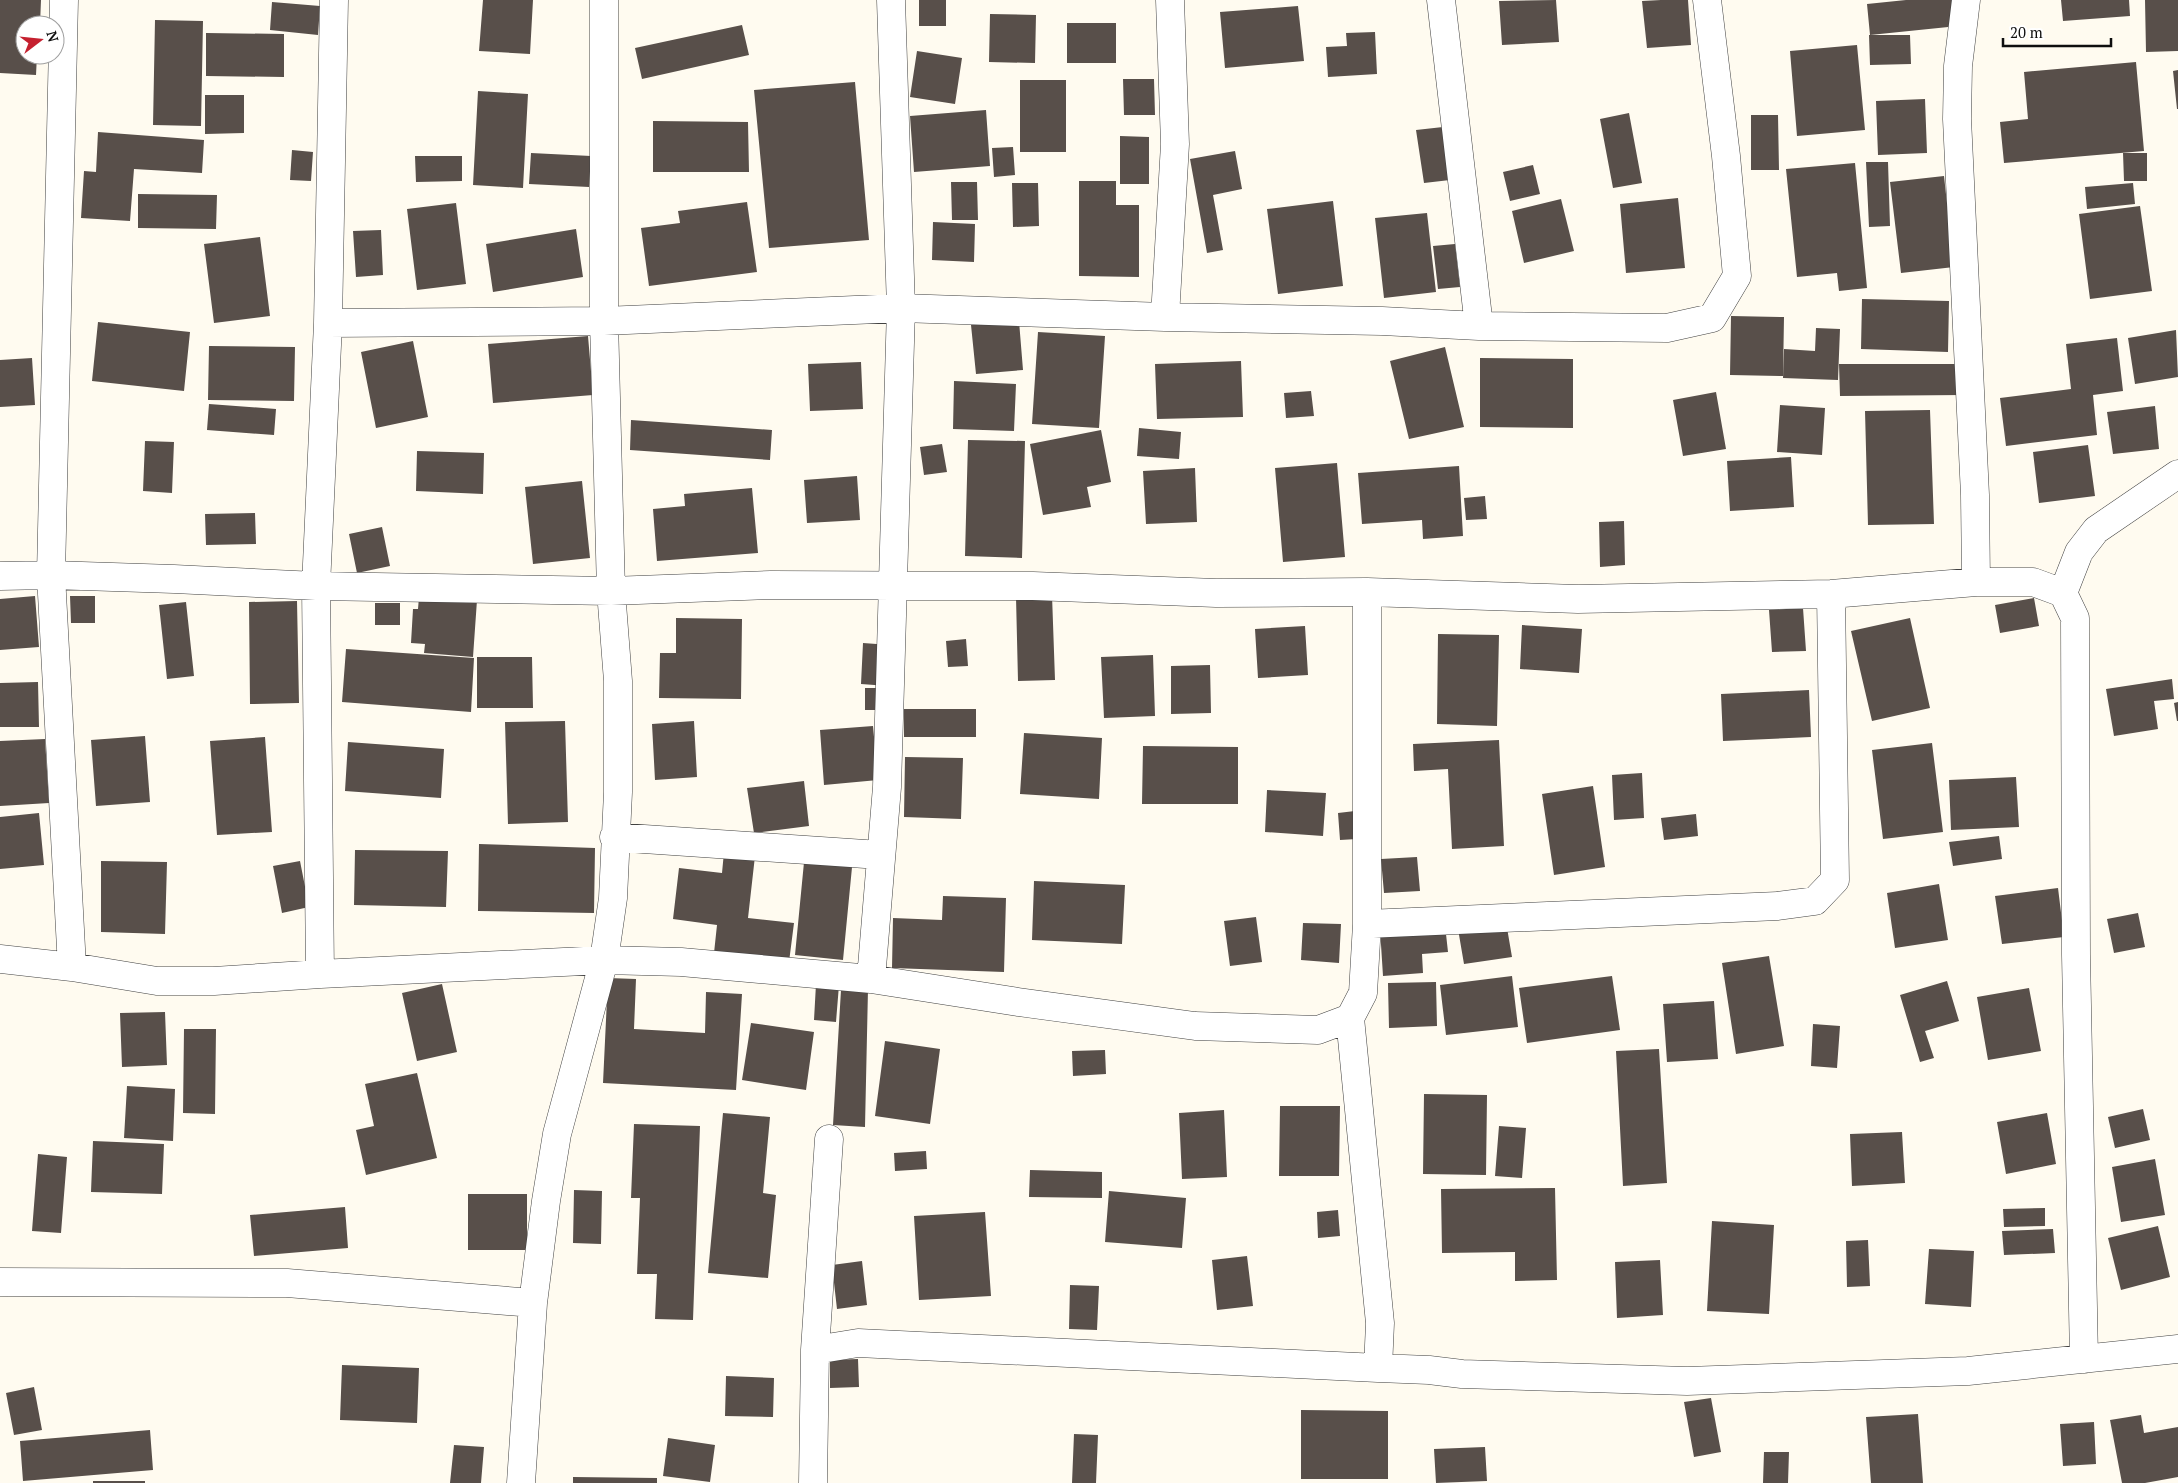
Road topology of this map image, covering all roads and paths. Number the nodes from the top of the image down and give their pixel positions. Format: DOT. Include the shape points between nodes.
graph roads {
  1 [pos="64,0"];
  2 [pos="334,0"];
  3 [pos="604,0"];
  4 [pos="891,0"];
  5 [pos="1170,0"];
  6 [pos="1441,0"];
  7 [pos="1708,0"];
  8 [pos="1966,0"];
  9 [pos="901,308"];
  10 [pos="1165,317"];
  11 [pos="604,321"];
  12 [pos="328,323"];
  13 [pos="1478,326"];
  14 [pos="2178,474"];
  15 [pos="52,575"];
  16 [pos="0,576"];
  17 [pos="1976,582"];
  18 [pos="316,586"];
  19 [pos="893,586"];
  20 [pos="611,591"];
  21 [pos="1368,592"];
  22 [pos="2063,593"];
  23 [pos="1831,594"];
  24 [pos="614,837"];
  25 [pos="880,855"];
  26 [pos="1367,924"];
  27 [pos="0,959"];
  28 [pos="604,960"];
  29 [pos="72,967"];
  30 [pos="320,974"];
  31 [pos="870,979"];
  32 [pos="1350,1018"];
  33 [pos="829,1139"];
  34 [pos="0,1282"];
  35 [pos="533,1302"];
  36 [pos="2178,1349"];
  37 [pos="815,1350"];
  38 [pos="2084,1358"];
  39 [pos="1378,1368"];
  40 [pos="521,1483"];
  41 [pos="813,1483"];
  1 -- 15 [label="street"];
  2 -- 12 [label="street"];
  3 -- 11 [label="street"];
  4 -- 9 [label="street"];
  5 -- 10 [label="street" via="1175,144"];
  6 -- 13 [label="street"];
  7 -- 13 [label="street" via="1737,276 1712,318 1667,328"];
  8 -- 17 [label="street" via="1958,66 1957,120"];
  9 -- 10 [label="street"];
  9 -- 11 [label="street"];
  9 -- 19 [label="street"];
  10 -- 13 [label="street"];
  11 -- 12 [label="street"];
  11 -- 20 [label="street"];
  12 -- 18 [label="street"];
  14 -- 22 [label="street" via="2096,530 2079,552"];
  15 -- 16 [label="street"];
  15 -- 18 [label="street"];
  15 -- 29 [label="street"];
  17 -- 22 [label="street" via="2034,582"];
  17 -- 23 [label="street"];
  18 -- 20 [label="street"];
  18 -- 30 [label="street"];
  19 -- 20 [label="street" via="771,585"];
  19 -- 21 [label="street" via="1033,586 1216,593"];
  19 -- 25 [label="street" via="886,787"];
  20 -- 24 [label="street" via="618,681 618,792"];
  21 -- 23 [label="street" via="1578,599"];
  21 -- 26 [label="street"];
  22 -- 38 [label="street" via="2075,618 2076,955"];
  23 -- 26 [label="street" via="1836,880 1815,901 1778,906"];
  24 -- 25 [label="street"];
  24 -- 28 [label="street" via="613,898"];
  25 -- 31 [label="street"];
  26 -- 32 [label="street" via="1364,993"];
  27 -- 29 [label="street"];
  28 -- 30 [label="street"];
  28 -- 31 [label="street" via="681,962"];
  28 -- 35 [label="street" via="557,1134"];
  29 -- 30 [label="street" via="156,980 214,981"];
  31 -- 32 [label="street" via="1195,1026 1318,1030"];
  32 -- 39 [label="street" via="1380,1323"];
  33 -- 37 [label="street"];
  34 -- 35 [label="street" via="287,1283"];
  35 -- 40 [label="street"];
  36 -- 38 [label="street"];
  37 -- 39 [label="street" via="858,1343"];
  37 -- 41 [label="street"];
  38 -- 39 [label="street" via="1968,1371 1687,1381"];
}
